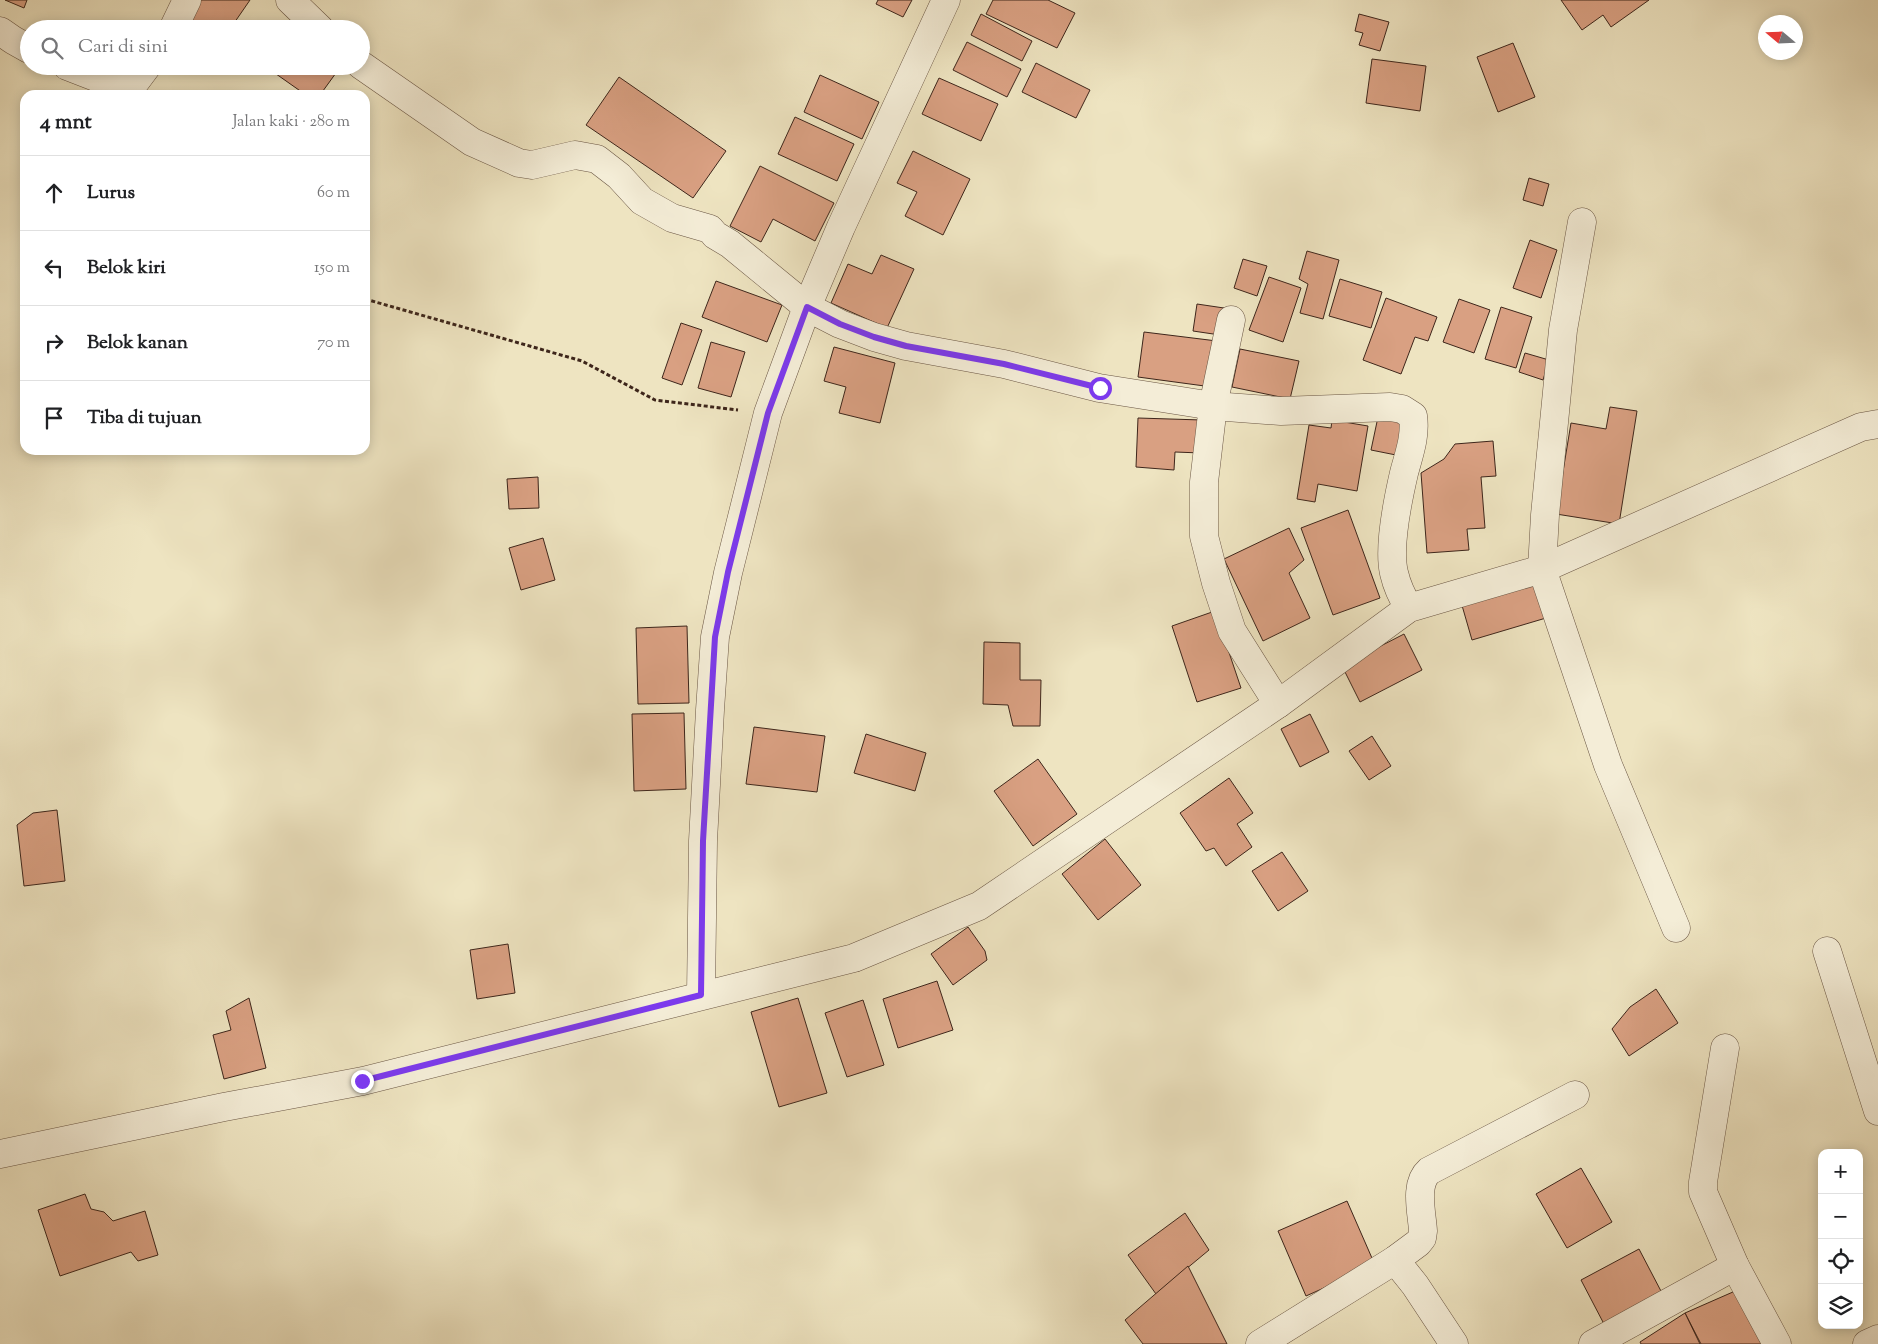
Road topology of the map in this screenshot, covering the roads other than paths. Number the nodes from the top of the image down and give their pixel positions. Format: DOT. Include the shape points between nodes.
graph roads {
  1 [pos="187,0"];
  2 [pos="290,0"];
  3 [pos="946,0"];
  4 [pos="177,20"];
  5 [pos="311,20"];
  6 [pos="0,31"];
  7 [pos="20,44"];
  8 [pos="370,71"];
  9 [pos="90,75"];
  10 [pos="140,75"];
  11 [pos="129,90"];
  12 [pos="129,90"];
  13 [pos="1582,222"];
  14 [pos="807,307"];
  15 [pos="1231,320"];
  16 [pos="1213,406"];
  17 [pos="1878,424"];
  18 [pos="1542,568"];
  19 [pos="1409,608"];
  20 [pos="1278,704"];
  21 [pos="1676,928"];
  22 [pos="1827,951"];
  23 [pos="701,995"];
  24 [pos="1725,1048"];
  25 [pos="1576,1095"];
  26 [pos="1878,1111"];
  27 [pos="0,1154"];
  28 [pos="1395,1260"];
  29 [pos="1735,1266"];
  30 [pos="1878,1339"];
  31 [pos="1260,1344"];
  32 [pos="1454,1344"];
  33 [pos="1593,1344"];
  34 [pos="1776,1344"];
  35 [pos="1867,1344"];
  1 -- 4 [label="street"];
  2 -- 5 [label="street"];
  3 -- 14 [label="street"];
  6 -- 7 [label="street"];
  8 -- 14 [label="street" via="472,142 518,163 532,165 575,155 597,159 619,176 642,201 672,218 710,230"];
  9 -- 11 [label="street"];
  10 -- 12 [label="street"];
  13 -- 18 [label="street" via="1563,330"];
  14 -- 16 [label="street" via="840,324 906,346 1004,364 1100,388"];
  14 -- 23 [label="street" via="768,413 715,637 703,841"];
  15 -- 16 [label="street"];
  16 -- 19 [label="street" via="1281,411 1390,408 1402,409 1414,416 1413,441 1392,548 1398,590"];
  16 -- 20 [label="street" via="1204,482 1204,536 1232,631"];
  17 -- 18 [label="street" via="1862,427"];
  18 -- 19 [label="street"];
  18 -- 21 [label="street" via="1608,765"];
  19 -- 20 [label="street"];
  20 -- 23 [label="street" via="980,906 854,958"];
  22 -- 26 [label="street"];
  23 -- 27 [label="street" via="362,1081"];
  24 -- 29 [label="street" via="1703,1187"];
  25 -- 28 [label="street" via="1426,1174 1421,1186 1422,1238"];
  28 -- 31 [label="street"];
  28 -- 32 [label="street"];
  29 -- 33 [label="street"];
  29 -- 34 [label="street"];
  30 -- 35 [label="street"];
}
